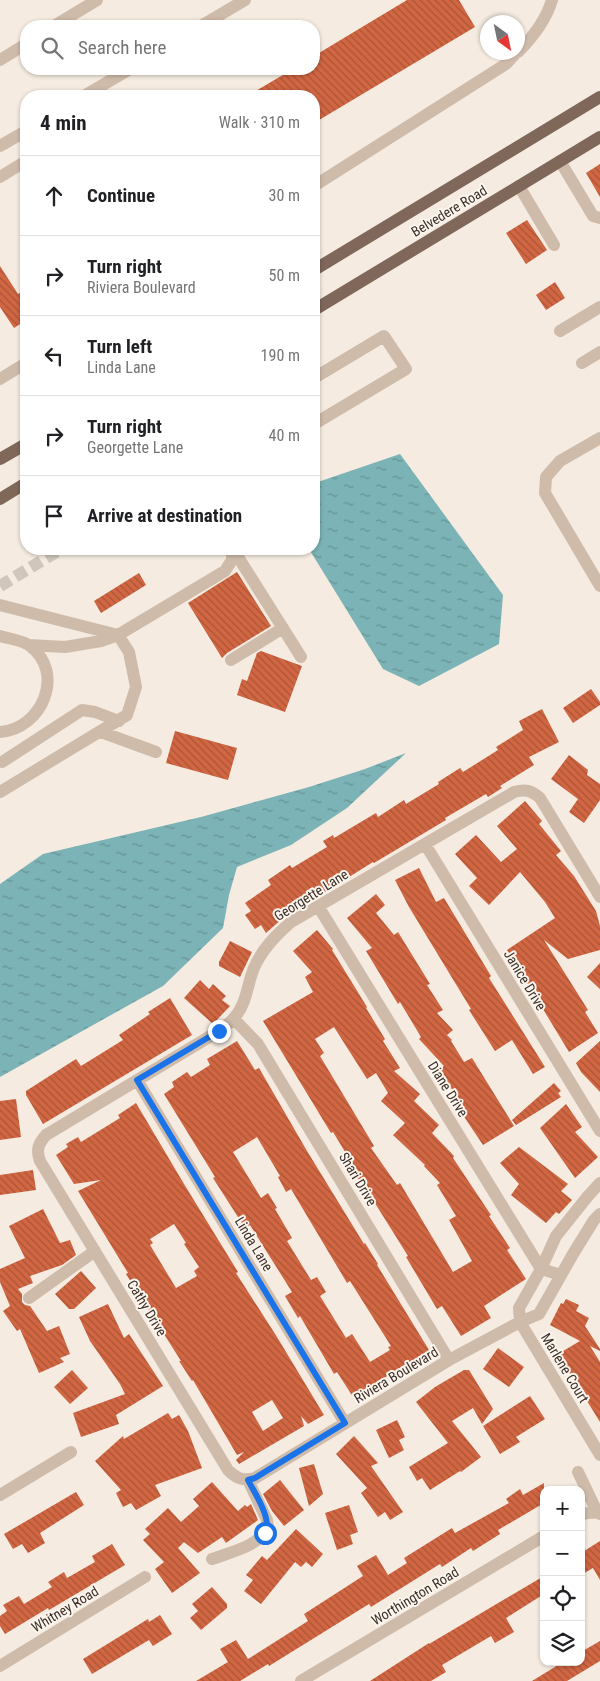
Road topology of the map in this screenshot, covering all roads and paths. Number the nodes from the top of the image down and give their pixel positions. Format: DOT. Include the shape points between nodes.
graph roads {
  1 [pos="97,0"];
  2 [pos="245,0"];
  3 [pos="552,0"];
  4 [pos="64,20"];
  5 [pos="211,20"];
  6 [pos="525,45"];
  7 [pos="20,48"];
  8 [pos="0,60"];
  9 [pos="510,60"];
  10 [pos="120,75"];
  11 [pos="94,90"];
  12 [pos="600,97"];
  13 [pos="20,134"];
  14 [pos="600,137"];
  15 [pos="0,146"];
  16 [pos="560,161"];
  17 [pos="20,164"];
  18 [pos="0,176"];
  19 [pos="320,182"];
  20 [pos="519,186"];
  21 [pos="600,218"];
  22 [pos="554,246"];
  23 [pos="320,266"];
  24 [pos="320,306"];
  25 [pos="600,307"];
  26 [pos="560,331"];
  27 [pos="600,352"];
  28 [pos="582,363"];
  29 [pos="20,367"];
  30 [pos="320,374"];
  31 [pos="0,379"];
  32 [pos="320,420"];
  33 [pos="600,438"];
  34 [pos="20,447"];
  35 [pos="0,459"];
  36 [pos="20,487"];
  37 [pos="0,499"];
  38 [pos="232,555"];
  39 [pos="237,555"];
  40 [pos="600,586"];
  41 [pos="0,605"];
  42 [pos="283,628"];
  43 [pos="118,635"];
  44 [pos="0,636"];
  45 [pos="29,645"];
  46 [pos="301,657"];
  47 [pos="231,660"];
  48 [pos="119,721"];
  49 [pos="0,732"];
  50 [pos="102,732"];
  51 [pos="156,752"];
  52 [pos="2,762"];
  53 [pos="0,792"];
  54 [pos="425,844"];
  55 [pos="600,897"];
  56 [pos="318,906"];
  57 [pos="234,1019"];
  58 [pos="137,1080"];
  59 [pos="600,1131"];
  60 [pos="37,1152"];
  61 [pos="600,1183"];
  62 [pos="600,1214"];
  63 [pos="94,1251"];
  64 [pos="541,1269"];
  65 [pos="561,1276"];
  66 [pos="29,1298"];
  67 [pos="520,1322"];
  68 [pos="449,1360"];
  69 [pos="345,1423"];
  70 [pos="71,1452"];
  71 [pos="600,1456"];
  72 [pos="578,1472"];
  73 [pos="242,1479"];
  74 [pos="0,1495"];
  75 [pos="599,1513"];
  76 [pos="585,1514"];
  77 [pos="540,1538"];
  78 [pos="212,1559"];
  79 [pos="145,1577"];
  80 [pos="0,1666"];
  81 [pos="301,1681"];
  1 -- 4 [label="street"];
  2 -- 5 [label="street"];
  3 -- 6 [label="street" via="540,25"];
  7 -- 8 [label="street"];
  9 -- 19 [label="street"];
  10 -- 11 [label="street"];
  12 -- 23 [label="main road, Belvedere Road"];
  13 -- 15 [label="street"];
  14 -- 16 [label="main road, Belvedere Road"];
  16 -- 20 [label="main road, Belvedere Road"];
  16 -- 21 [label="street" via="593,216"];
  17 -- 18 [label="street"];
  20 -- 22 [label="street"];
  20 -- 24 [label="main road, Belvedere Road"];
  25 -- 26 [label="street"];
  27 -- 28 [label="street"];
  29 -- 31 [label="street"];
  30 -- 32 [label="street" via="384,336 406,369"];
  33 -- 40 [label="street" via="560,461 546,477 545,493"];
  34 -- 35 [label="main road"];
  36 -- 37 [label="main road"];
  38 -- 43 [label="street" via="225,571"];
  39 -- 42 [label="street"];
  41 -- 43 [label="street"];
  42 -- 46 [label="street"];
  42 -- 47 [label="street"];
  43 -- 45 [label="street" via="65,647"];
  43 -- 48 [label="street" via="129,652 136,687 127,715"];
  44 -- 45 [label="street"];
  45 -- 49 [label="street" via="42,659 47,673 43,703 22,726"];
  48 -- 50 [label="street"];
  48 -- 52 [label="street" via="82,710"];
  50 -- 51 [label="street"];
  50 -- 53 [label="street"];
  54 -- 55 [label="street, Georgette Lane" via="514,792 523,789 533,791"];
  54 -- 56 [label="street, Georgette Lane"];
  54 -- 59 [label="street, Janice Drive"];
  56 -- 57 [label="street, Georgette Lane" via="291,922 265,948"];
  56 -- 64 [label="street, Diane Drive"];
  57 -- 58 [label="street, Georgette Lane"];
  57 -- 68 [label="street, Shari Drive" via="258,1044"];
  58 -- 60 [label="street, Georgette Lane" via="46,1135 39,1142"];
  58 -- 69 [label="street, Linda Lane"];
  60 -- 63 [label="street, Cathy Drive"];
  61 -- 64 [label="street" via="556,1236"];
  62 -- 65 [label="street, Riviera Boulevard"];
  63 -- 66 [label="street"];
  63 -- 73 [label="street, Cathy Drive" via="228,1470"];
  64 -- 65 [label="street"];
  64 -- 67 [label="street" via="519,1308"];
  65 -- 67 [label="street, Riviera Boulevard" via="540,1314"];
  67 -- 68 [label="street, Riviera Boulevard"];
  67 -- 71 [label="street, Marlene Court"];
  68 -- 69 [label="street, Riviera Boulevard"];
  69 -- 73 [label="street, Riviera Boulevard" via="255,1478"];
  70 -- 74 [label="street"];
  72 -- 75 [label="street"];
  73 -- 78 [label="street, Cathy Drive" via="267,1520 268,1529 249,1545"];
  75 -- 76 [label="street"];
  77 -- 81 [label="street, Worthington Road"];
  79 -- 80 [label="street, Whitney Road"];
}
